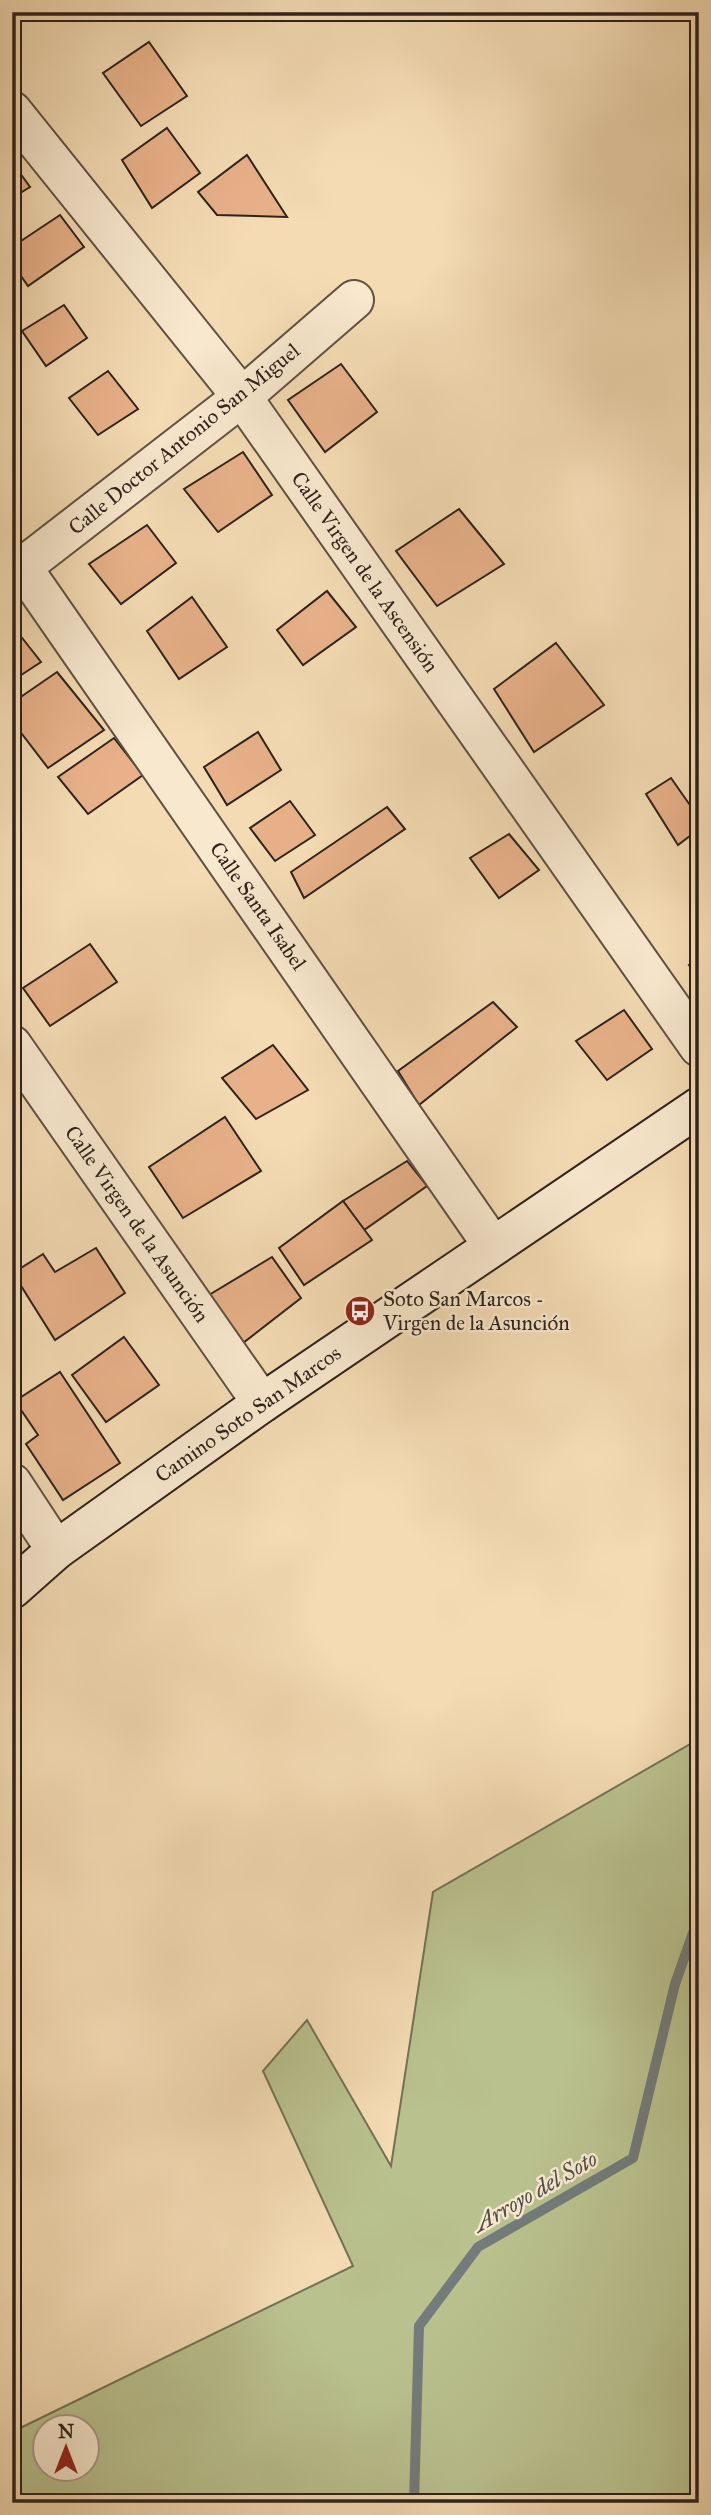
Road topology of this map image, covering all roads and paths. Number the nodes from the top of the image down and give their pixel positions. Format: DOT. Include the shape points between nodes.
graph roads {
  1 [pos="12,111"];
  2 [pos="354,300"];
  3 [pos="242,397"];
  4 [pos="17,571"];
  5 [pos="12,1045"];
  6 [pos="699,1047"];
  7 [pos="699,1107"];
  8 [pos="493,1245"];
  9 [pos="262,1403"];
  10 [pos="12,1483"];
  11 [pos="56,1550"];
  12 [pos="12,1590"];
  1 -- 3 [label="street, Calle Virgen de la Ascensión"];
  2 -- 3 [label="street, Calle Doctor Antonio San Miguel"];
  3 -- 4 [label="street, Calle Doctor Antonio San Miguel"];
  3 -- 6 [label="street, Calle Virgen de la Ascensión"];
  4 -- 8 [label="street, Calle Santa Isabel"];
  5 -- 9 [label="street, Calle Virgen de la Asunción"];
  7 -- 8 [label="street, Camino Soto San Marcos"];
  8 -- 9 [label="street, Camino Soto San Marcos"];
  9 -- 11 [label="street, Camino Soto San Marcos"];
  10 -- 11 [label="street"];
  11 -- 12 [label="street, Camino Soto San Marcos"];
}
